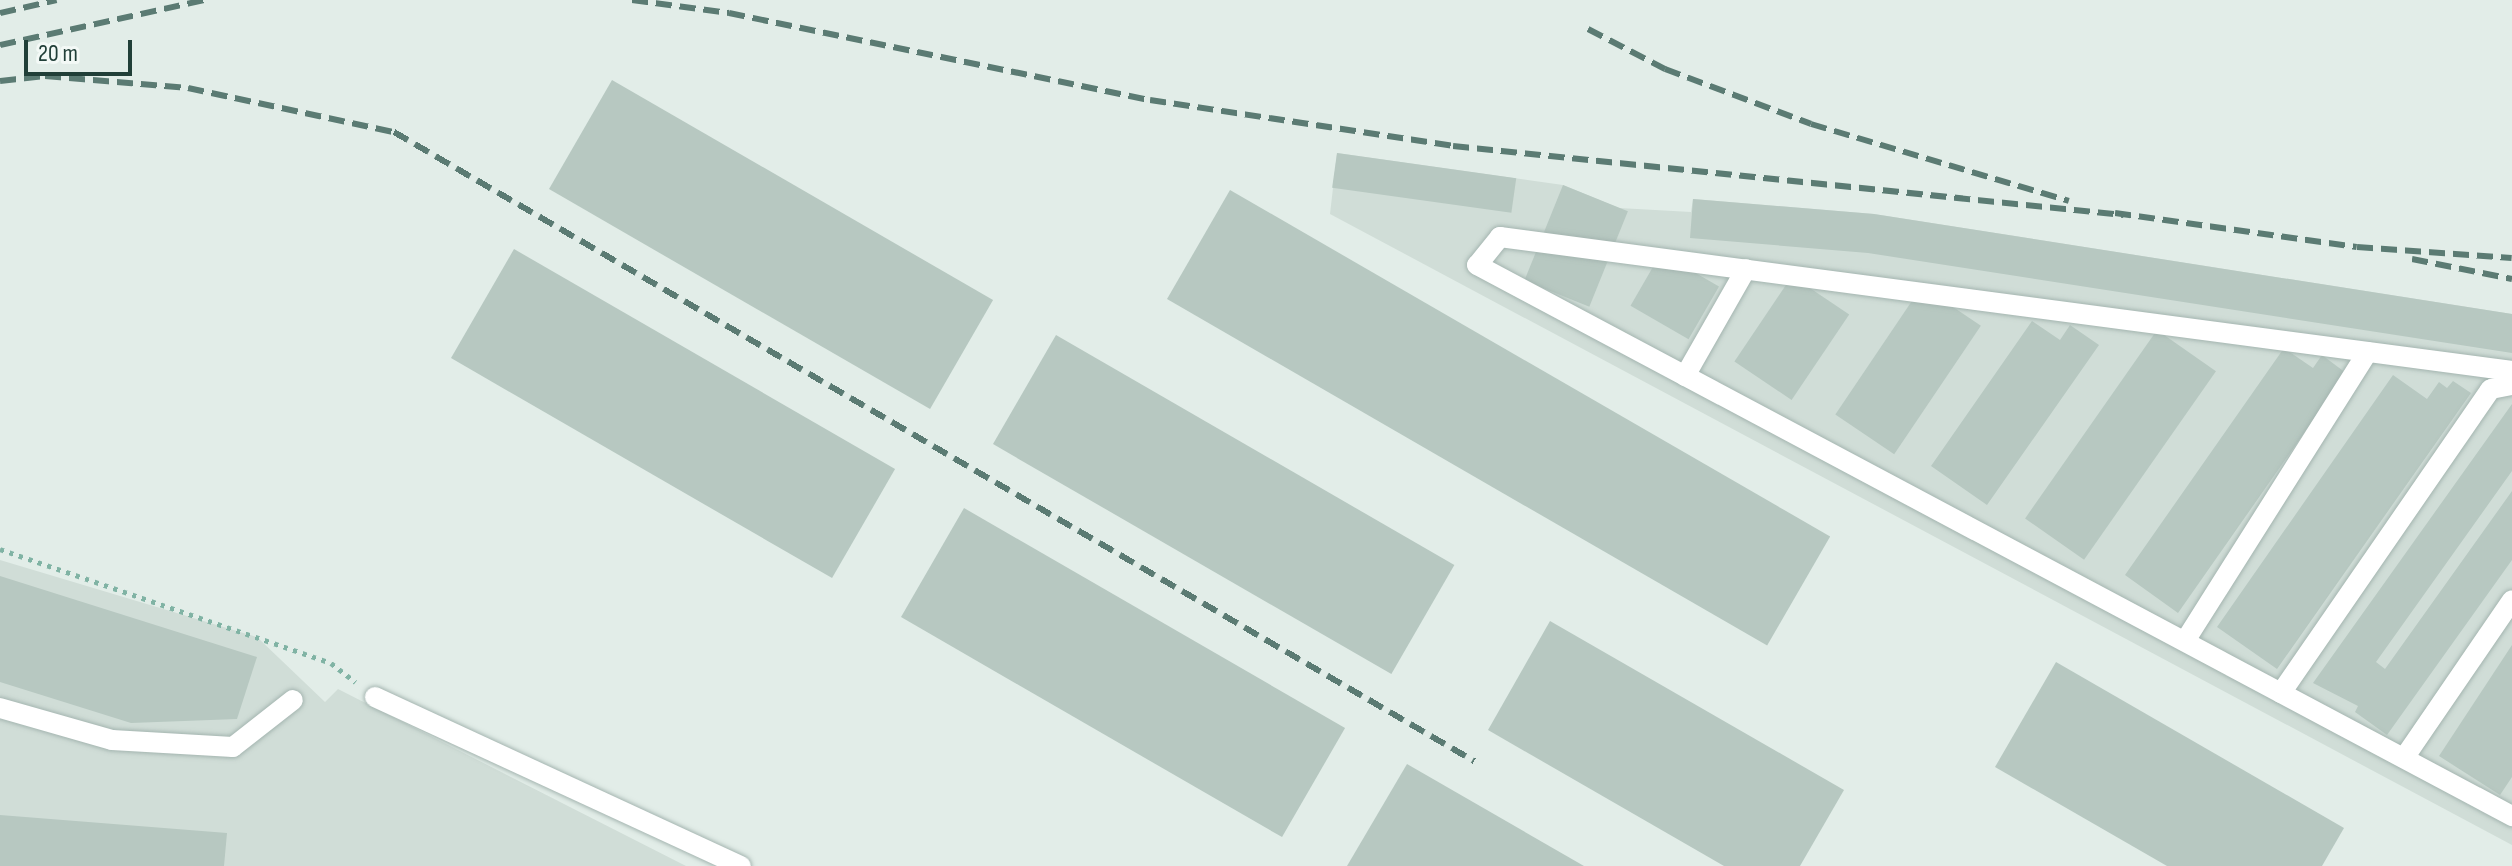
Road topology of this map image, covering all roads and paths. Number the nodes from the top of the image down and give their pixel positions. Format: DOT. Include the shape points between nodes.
graph roads {
  1 [pos="1746,269"];
  2 [pos="2368,352"];
  3 [pos="2512,371"];
  4 [pos="1685,376"];
  5 [pos="2512,385"];
  6 [pos="0,549"];
  7 [pos="2512,600"];
  8 [pos="2185,641"];
  9 [pos="2281,693"];
  10 [pos="375,697"];
  11 [pos="293,700"];
  12 [pos="0,708"];
  13 [pos="2404,758"];
  14 [pos="2512,816"];
  15 [pos="741,866"];
  1 -- 2 [label="lane"];
  1 -- 4 [label="lane"];
  1 -- 4 [label="lane" via="1500,237 1477,265"];
  2 -- 3 [label="lane"];
  2 -- 8 [label="lane"];
  4 -- 8 [label="lane"];
  5 -- 9 [label="lane" via="2491,389"];
  6 -- 10 [label="path" via="331,663"];
  7 -- 13 [label="lane"];
  8 -- 9 [label="lane"];
  9 -- 13 [label="lane"];
  10 -- 15 [label="lane"];
  11 -- 12 [label="lane" via="233,747 112,740"];
  13 -- 14 [label="lane"];
}
